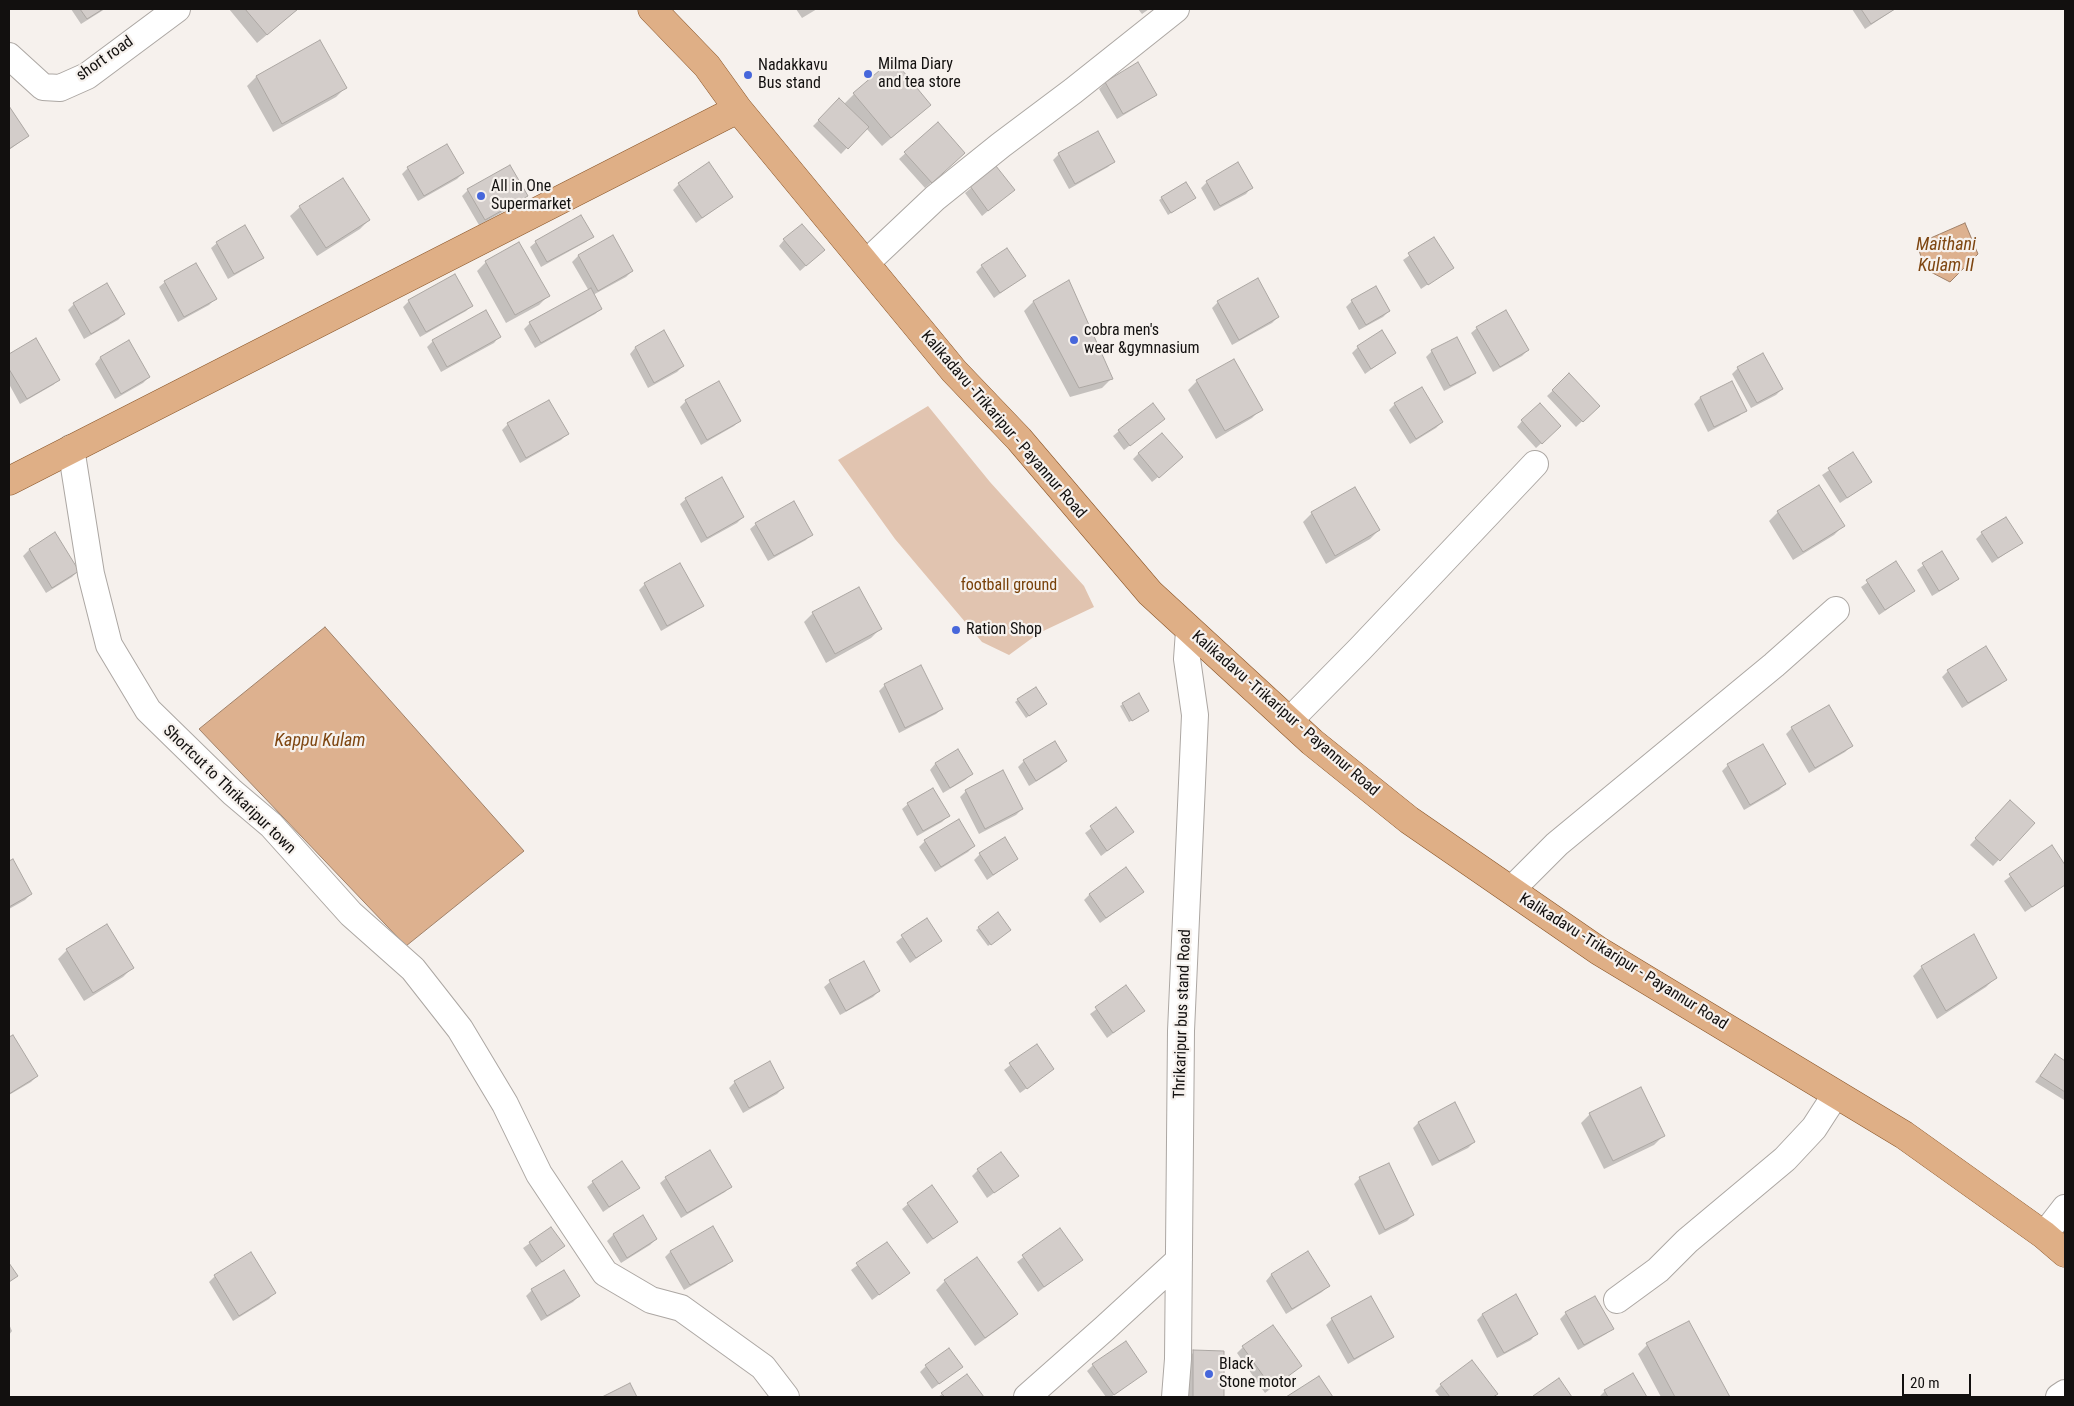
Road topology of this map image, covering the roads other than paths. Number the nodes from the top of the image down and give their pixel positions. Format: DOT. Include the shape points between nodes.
graph roads {
  1 [pos="177,9"];
  2 [pos="652,9"];
  3 [pos="1176,9"];
  4 [pos="9,56"];
  5 [pos="738,109"];
  6 [pos="865,264"];
  7 [pos="71,448"];
  8 [pos="1535,464"];
  9 [pos="9,481"];
  10 [pos="1836,610"];
  11 [pos="1189,631"];
  12 [pos="1289,721"];
  13 [pos="1511,890"];
  14 [pos="1836,1094"];
  15 [pos="2065,1208"];
  16 [pos="2044,1235"];
  17 [pos="2065,1253"];
  18 [pos="1179,1260"];
  19 [pos="1617,1300"];
  20 [pos="2065,1393"];
  21 [pos="786,1397"];
  22 [pos="1027,1397"];
  23 [pos="1175,1397"];
  24 [pos="2059,1397"];
  1 -- 4 [label="street, short road" via="87,76 60,88 43,87"];
  2 -- 5 [label="main road, Kalikadavu -Trikaripur - Payannur Road" via="707,66"];
  3 -- 6 [label="street" via="935,198"];
  5 -- 6 [label="main road, Kalikadavu -Trikaripur - Payannur Road"];
  5 -- 7 [label="main road"];
  6 -- 11 [label="main road, Kalikadavu -Trikaripur - Payannur Road" via="954,371 1019,439 1150,592"];
  7 -- 9 [label="main road"];
  7 -- 21 [label="street, Shortcut to Thrikaripur town" via="91,574 109,646 148,710 232,792 271,825 351,914 412,969 460,1029 505,1104 539,1174 605,1273 651,1300 681,1308 763,1366"];
  8 -- 12 [label="street"];
  10 -- 13 [label="street" via="1557,844"];
  11 -- 12 [label="main road, Kalikadavu -Trikaripur - Payannur Road"];
  11 -- 18 [label="street, Thrikaripur bus stand Road" via="1187,659 1195,716 1181,1031"];
  12 -- 13 [label="main road, Kalikadavu -Trikaripur - Payannur Road" via="1409,820"];
  13 -- 14 [label="main road, Kalikadavu -Trikaripur - Payannur Road" via="1599,951"];
  14 -- 16 [label="main road, Kalikadavu -Trikaripur - Payannur Road" via="1904,1135"];
  14 -- 19 [label="street" via="1814,1128 1785,1159 1687,1241 1658,1270"];
  15 -- 16 [label="street"];
  16 -- 17 [label="main road, Kalikadavu -Trikaripur - Payannur Road"];
  18 -- 22 [label="street"];
  18 -- 23 [label="street, Thrikaripur bus stand Road"];
  20 -- 24 [label="street"];
}
